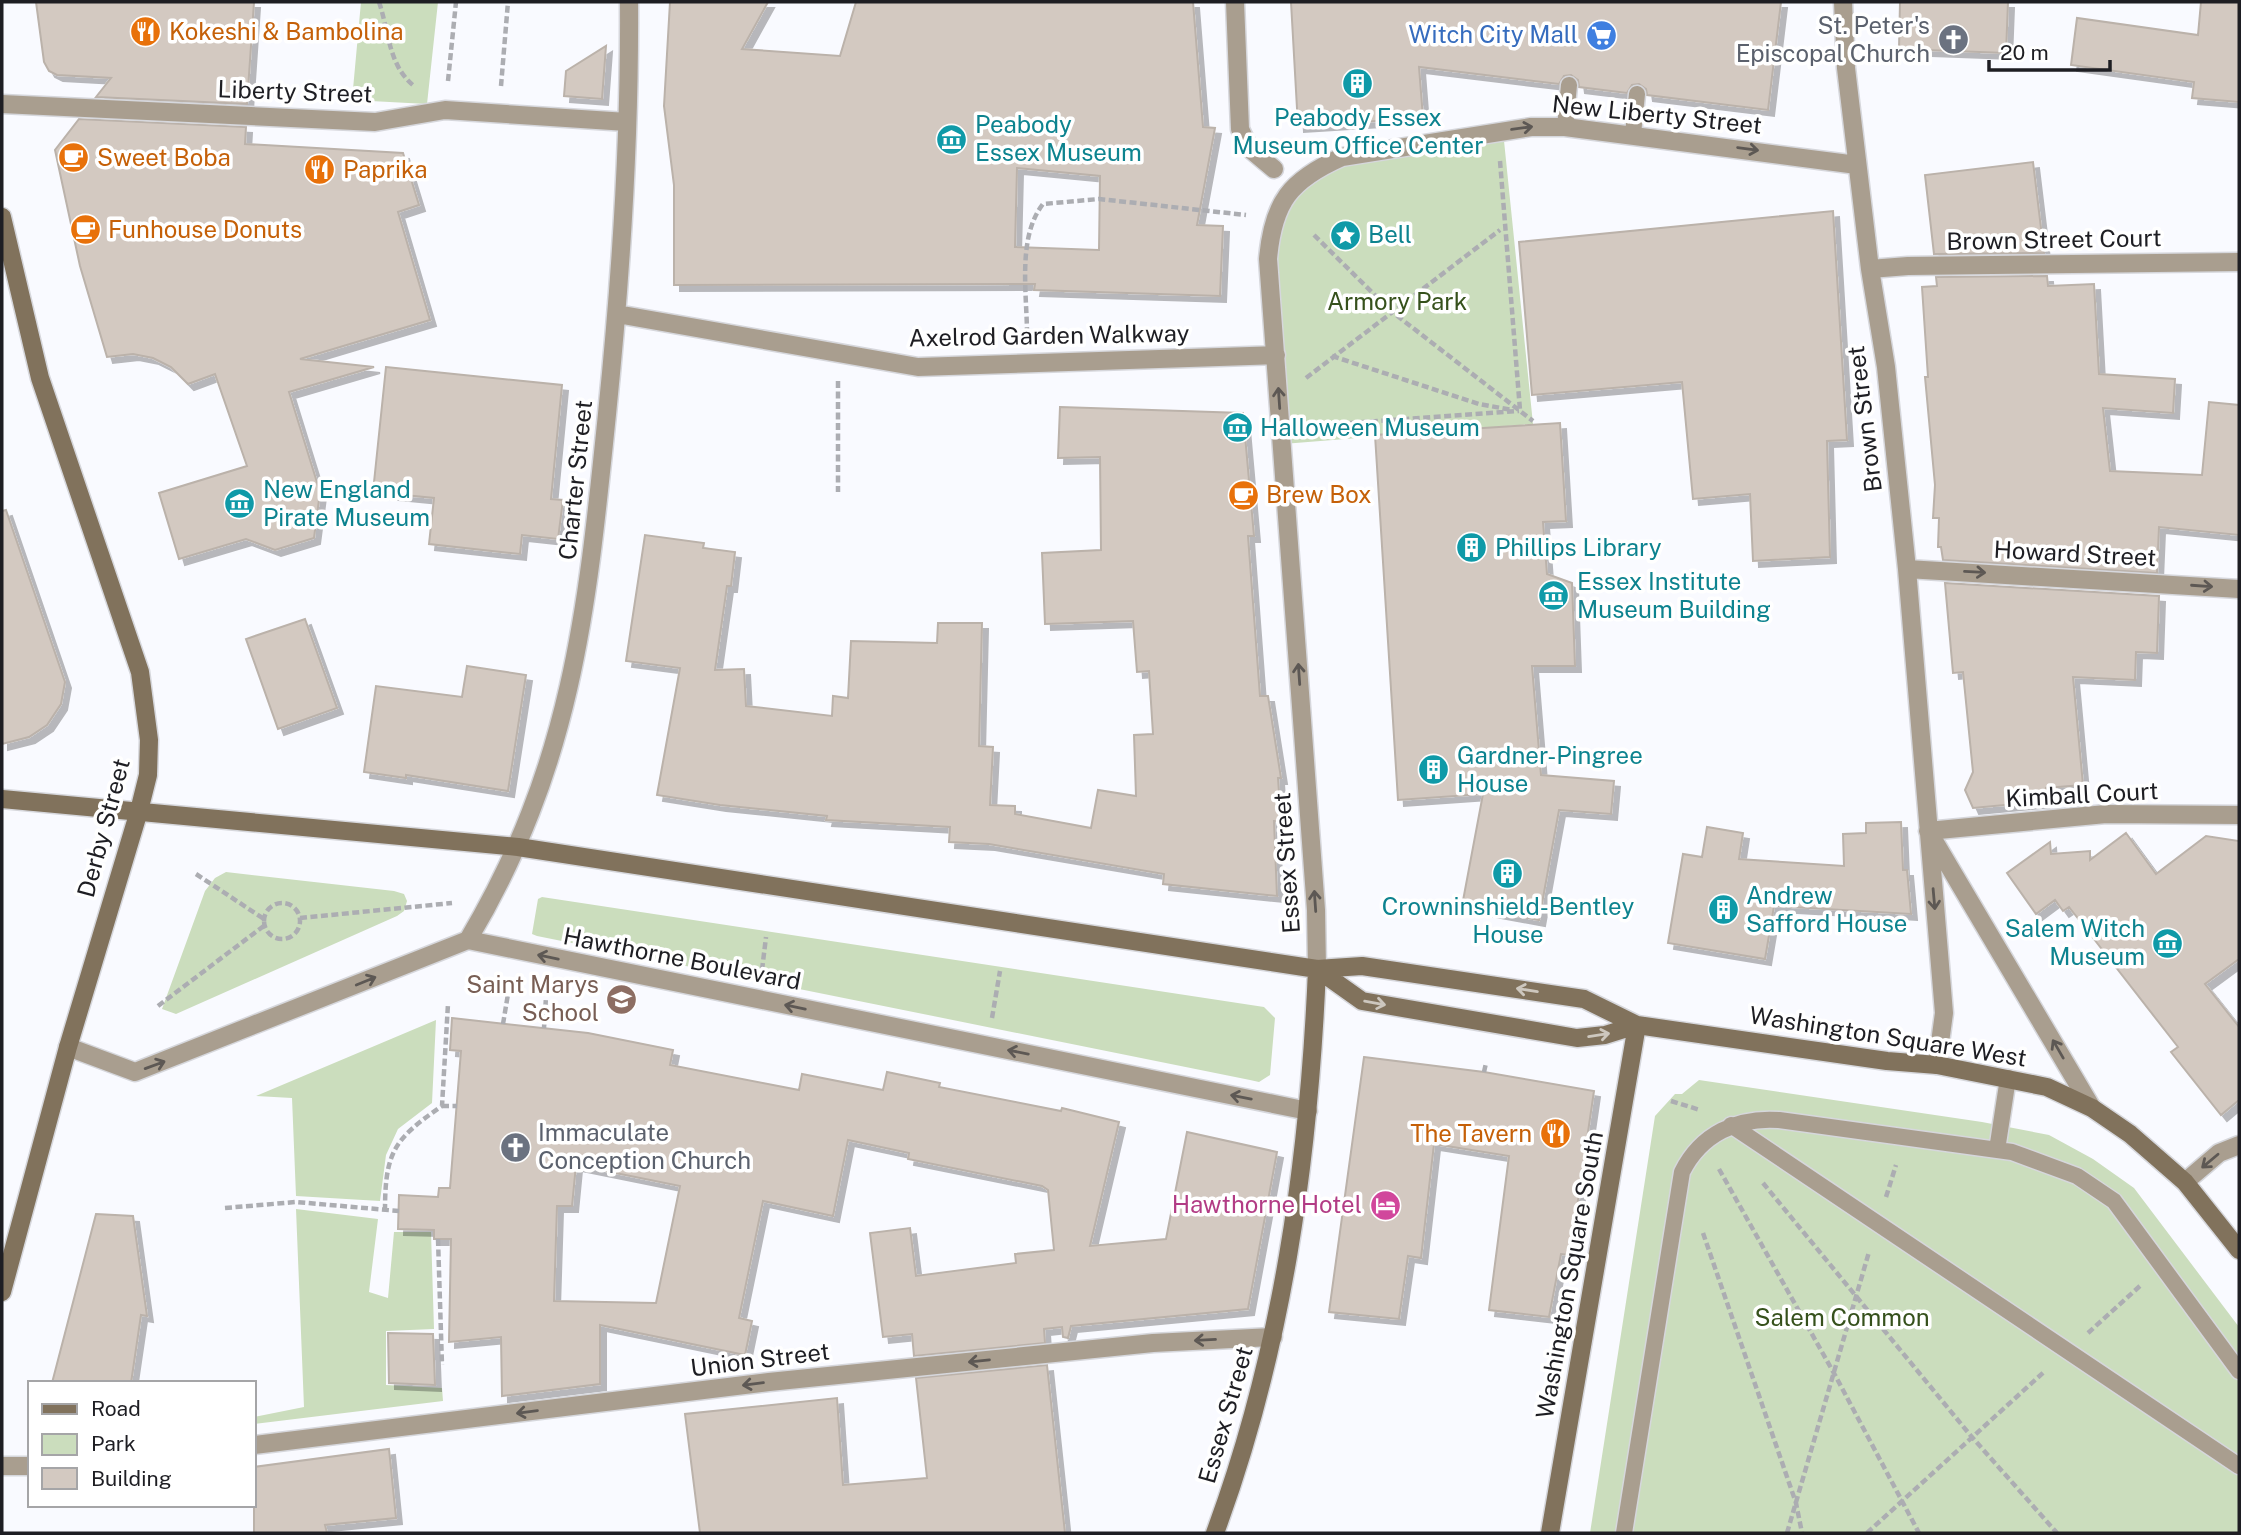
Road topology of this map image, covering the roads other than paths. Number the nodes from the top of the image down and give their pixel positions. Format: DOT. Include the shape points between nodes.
graph roads {
  1 [pos="629,2"];
  2 [pos="1235,2"];
  3 [pos="1843,2"];
  4 [pos="1569,86"];
  5 [pos="1637,94"];
  6 [pos="2,104"];
  7 [pos="626,122"];
  8 [pos="1565,127"];
  9 [pos="1633,134"];
  10 [pos="1857,165"];
  11 [pos="1274,169"];
  12 [pos="1293,186"];
  13 [pos="2,217"];
  14 [pos="2239,262"];
  15 [pos="1870,269"];
  16 [pos="617,314"];
  17 [pos="1276,355"];
  18 [pos="1907,569"];
  19 [pos="2239,589"];
  20 [pos="2,799"];
  21 [pos="139,811"];
  22 [pos="2239,815"];
  23 [pos="1928,831"];
  24 [pos="518,847"];
  25 [pos="468,940"];
  26 [pos="1317,969"];
  27 [pos="1637,1025"];
  28 [pos="68,1047"];
  29 [pos="1937,1065"];
  30 [pos="2008,1077"];
  31 [pos="2092,1108"];
  32 [pos="1308,1111"];
  33 [pos="1731,1125"];
  34 [pos="2239,1145"];
  35 [pos="1997,1150"];
  36 [pos="2185,1182"];
  37 [pos="2239,1250"];
  38 [pos="6,1262"];
  39 [pos="2,1292"];
  40 [pos="1273,1337"];
  41 [pos="2239,1371"];
  42 [pos="256,1445"];
  43 [pos="2,1466"];
  44 [pos="28,1466"];
  45 [pos="2239,1466"];
  46 [pos="1215,1533"];
  47 [pos="1550,1533"];
  48 [pos="1624,1533"];
  1 -- 7 [label="street, Charter Street"];
  2 -- 11 [label="street" via="1240,129 1249,148"];
  3 -- 10 [label="street, Brown Street"];
  4 -- 8 [label="lane"];
  5 -- 9 [label="lane"];
  6 -- 7 [label="street, Liberty Street" via="375,122 438,111"];
  7 -- 16 [label="street, Charter Street"];
  8 -- 9 [label="street, New Liberty Street"];
  12 -- 8 [label="street, New Liberty Street, one-way" via="1313,170 1342,157 1531,127"];
  9 -- 10 [label="street, New Liberty Street, one-way"];
  10 -- 15 [label="street, Brown Street"];
  12 -- 17 [label="street, Essex Street" via="1275,219 1268,259"];
  13 -- 21 [label="main road, Derby Street" via="40,379 139,672 149,740 148,775"];
  14 -- 15 [label="street, Brown Street Court"];
  15 -- 18 [label="street, Brown Street" via="1886,367"];
  16 -- 17 [label="street, Axelrod Garden Walkway" via="918,367"];
  16 -- 24 [label="street, Charter Street" via="580,640 544,782"];
  26 -- 17 [label="street, Essex Street, one-way"];
  18 -- 19 [label="street, Howard Street, one-way"];
  18 -- 23 [label="street, Brown Street"];
  20 -- 21 [label="main road"];
  21 -- 24 [label="main road"];
  21 -- 28 [label="main road, Derby Street"];
  22 -- 23 [label="street, Kimball Court" via="2106,814"];
  23 -- 29 [label="street, Brown Street, one-way" via="1944,1013"];
  31 -- 23 [label="street, Brown Street, one-way"];
  24 -- 25 [label="street, Charter Street"];
  24 -- 26 [label="main road"];
  28 -- 25 [label="street, one-way" via="135,1072"];
  32 -- 25 [label="street, Hawthorne Boulevard, one-way"];
  27 -- 26 [label="main road, Washington Square West, one-way" via="1584,999 1362,966"];
  26 -- 27 [label="main road, Washington Square West, one-way" via="1362,1001 1389,1006 1577,1038"];
  26 -- 32 [label="main road, Essex Street"];
  27 -- 29 [label="main road, Washington Square West"];
  27 -- 47 [label="main road, Washington Square South"];
  28 -- 38 [label="main road, Derby Street"];
  29 -- 30 [label="main road, Washington Square West"];
  30 -- 31 [label="main road, Washington Square West" via="2047,1087"];
  30 -- 35 [label="lane"];
  31 -- 36 [label="main road, Washington Square West"];
  32 -- 40 [label="main road, Essex Street" via="1296,1214"];
  33 -- 35 [label="lane" via="1759,1118"];
  33 -- 45 [label="lane"];
  33 -- 48 [label="lane" via="1691,1154 1682,1172"];
  34 -- 36 [label="street, one-way" via="2219,1153"];
  35 -- 41 [label="lane" via="2077,1176 2114,1201"];
  36 -- 37 [label="main road, Washington Square West"];
  38 -- 39 [label="main road, Derby Street"];
  40 -- 42 [label="street, Union Street, one-way" via="1153,1343 769,1382"];
  40 -- 46 [label="main road, Essex Street" via="1244,1453"];
  43 -- 44 [label="street"];
}
